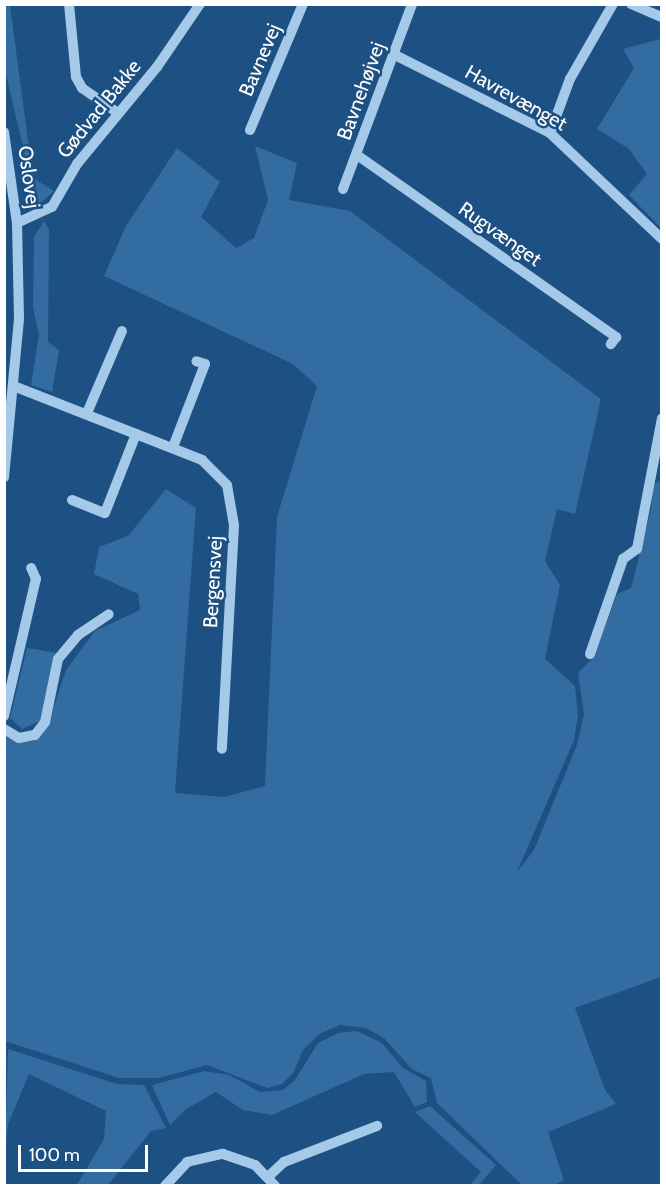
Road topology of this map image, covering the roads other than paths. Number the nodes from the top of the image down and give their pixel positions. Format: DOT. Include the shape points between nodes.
graph roads {
  1 [pos="69,4"];
  2 [pos="200,4"];
  3 [pos="303,4"];
  4 [pos="412,4"];
  5 [pos="613,4"];
  6 [pos="631,4"];
  7 [pos="662,17"];
  8 [pos="393,54"];
  9 [pos="118,113"];
  10 [pos="250,130"];
  11 [pos="4,132"];
  12 [pos="550,133"];
  13 [pos="357,155"];
  14 [pos="343,189"];
  15 [pos="17,223"];
  16 [pos="662,239"];
  17 [pos="122,331"];
  18 [pos="611,344"];
  19 [pos="196,361"];
  20 [pos="16,387"];
  21 [pos="87,413"];
  22 [pos="662,418"];
  23 [pos="136,434"];
  24 [pos="173,447"];
  25 [pos="4,477"];
  26 [pos="72,500"];
  27 [pos="32,568"];
  28 [pos="109,614"];
  29 [pos="590,654"];
  30 [pos="4,716"];
  31 [pos="4,729"];
  32 [pos="222,749"];
  33 [pos="377,1126"];
  34 [pos="272,1181"];
  35 [pos="165,1185"];
  1 -- 9 [label="street" via="76,77 82,88"];
  2 -- 9 [label="street, Gødvad Bakke"];
  3 -- 10 [label="street, Bavnevej"];
  4 -- 8 [label="street, Bavnehøjvej"];
  5 -- 12 [label="street" via="570,79"];
  6 -- 7 [label="street"];
  8 -- 12 [label="street, Havrevænget"];
  8 -- 13 [label="street, Bavnehøjvej"];
  9 -- 15 [label="street, Gødvad Bakke" via="77,164 52,207"];
  11 -- 15 [label="street, Oslovej"];
  12 -- 16 [label="street, Havrevænget"];
  13 -- 14 [label="street, Bavnehøjvej"];
  13 -- 18 [label="street, Rugvænget" via="616,337"];
  15 -- 20 [label="street, Oslovej"];
  17 -- 21 [label="street"];
  19 -- 24 [label="street" via="205,364"];
  20 -- 21 [label="street, Bergensvej"];
  20 -- 25 [label="street, Oslovej"];
  21 -- 23 [label="street, Bergensvej"];
  22 -- 29 [label="street" via="637,549 623,559"];
  23 -- 24 [label="street, Bergensvej"];
  23 -- 26 [label="street" via="105,513"];
  24 -- 32 [label="street, Bergensvej" via="215,471 234,505"];
  27 -- 30 [label="street" via="36,579"];
  28 -- 31 [label="street" via="78,635 58,659 45,722 35,735 19,738"];
  33 -- 34 [label="street" via="284,1162"];
  34 -- 35 [label="street" via="242,1158 223,1154 187,1162"];
}
